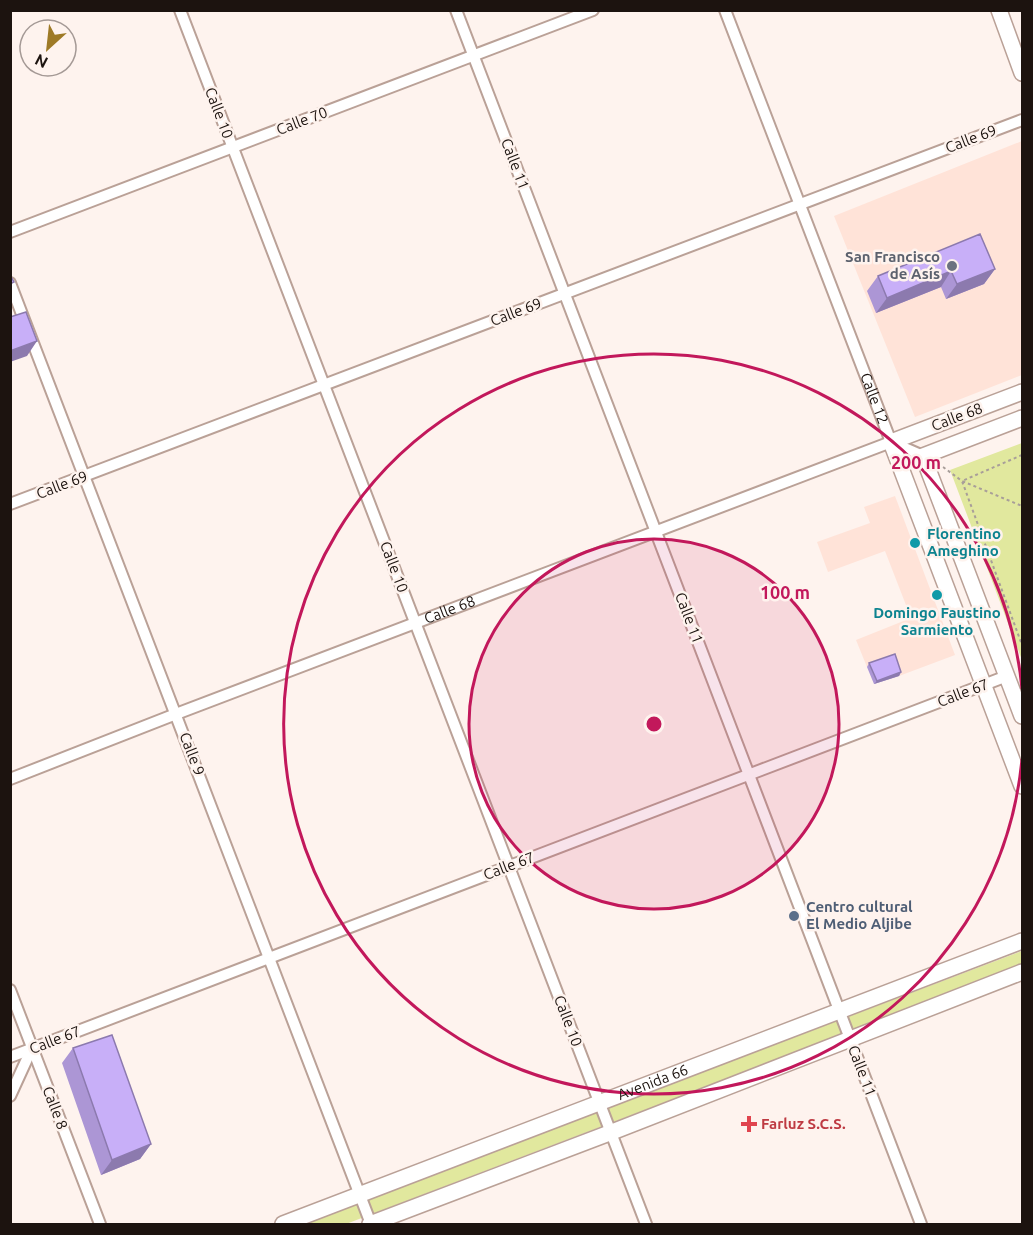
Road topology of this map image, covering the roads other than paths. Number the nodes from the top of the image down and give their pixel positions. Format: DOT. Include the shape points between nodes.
graph roads {
  1 [pos="180,10"];
  2 [pos="456,10"];
  3 [pos="593,10"];
  4 [pos="724,10"];
  5 [pos="999,10"];
  6 [pos="474,56"];
  7 [pos="1023,73"];
  8 [pos="1023,120"];
  9 [pos="232,148"];
  10 [pos="799,204"];
  11 [pos="10,232"];
  12 [pos="10,284"];
  13 [pos="565,294"];
  14 [pos="324,385"];
  15 [pos="1023,392"];
  16 [pos="1023,418"];
  17 [pos="891,442"];
  18 [pos="923,456"];
  19 [pos="85,476"];
  20 [pos="10,504"];
  21 [pos="656,532"];
  22 [pos="415,623"];
  23 [pos="1007,675"];
  24 [pos="984,685"];
  25 [pos="176,714"];
  26 [pos="1023,716"];
  27 [pos="749,774"];
  28 [pos="10,779"];
  29 [pos="1023,786"];
  30 [pos="509,866"];
  31 [pos="1023,941"];
  32 [pos="270,957"];
  33 [pos="1023,972"];
  34 [pos="10,990"];
  35 [pos="838,1010"];
  36 [pos="850,1038"];
  37 [pos="32,1048"];
  38 [pos="10,1057"];
  39 [pos="10,1096"];
  40 [pos="600,1102"];
  41 [pos="612,1132"];
  42 [pos="359,1195"];
  43 [pos="100,1224"];
  44 [pos="283,1224"];
  45 [pos="370,1224"];
  46 [pos="646,1224"];
  47 [pos="921,1224"];
  1 -- 9 [label="street, Calle 10"];
  2 -- 6 [label="street, Calle 11"];
  3 -- 6 [label="street, Calle 70"];
  4 -- 10 [label="street, Calle 12"];
  5 -- 7 [label="main road"];
  6 -- 9 [label="street, Calle 70"];
  6 -- 13 [label="street, Calle 11"];
  8 -- 10 [label="street, Calle 69"];
  9 -- 11 [label="street, Calle 70"];
  9 -- 14 [label="street, Calle 10"];
  10 -- 13 [label="street, Calle 69"];
  10 -- 17 [label="street, Calle 12"];
  12 -- 19 [label="street, Calle 9"];
  13 -- 14 [label="street, Calle 69"];
  13 -- 21 [label="street, Calle 11"];
  14 -- 19 [label="street, Calle 69"];
  14 -- 22 [label="street, Calle 10"];
  15 -- 17 [label="main road, Calle 68"];
  16 -- 18 [label="main road, Calle 68"];
  17 -- 18 [label="street"];
  17 -- 21 [label="street, Calle 68"];
  17 -- 24 [label="main road, Calle 12"];
  18 -- 23 [label="main road"];
  19 -- 20 [label="street, Calle 69"];
  19 -- 25 [label="street, Calle 9"];
  21 -- 22 [label="street, Calle 68"];
  21 -- 27 [label="street, Calle 11"];
  22 -- 25 [label="street, Calle 68"];
  22 -- 30 [label="street, Calle 10"];
  23 -- 24 [label="street, Calle 67"];
  23 -- 26 [label="main road"];
  24 -- 27 [label="street, Calle 67"];
  24 -- 29 [label="main road, Calle 12"];
  25 -- 28 [label="street, Calle 68"];
  25 -- 32 [label="street, Calle 9"];
  27 -- 30 [label="street, Calle 67"];
  27 -- 35 [label="street, Calle 11"];
  30 -- 32 [label="street, Calle 67"];
  30 -- 40 [label="street, Calle 10"];
  31 -- 35 [label="main road, Avenida 66"];
  32 -- 37 [label="street, Calle 67"];
  32 -- 42 [label="street, Calle 9"];
  33 -- 36 [label="main road"];
  34 -- 37 [label="street, Calle 8"];
  35 -- 36 [label="street, Calle 11"];
  35 -- 40 [label="main road, Avenida 66"];
  36 -- 41 [label="main road"];
  36 -- 47 [label="street, Calle 11"];
  37 -- 38 [label="street, Calle 67"];
  37 -- 39 [label="street"];
  37 -- 43 [label="street, Calle 8"];
  40 -- 41 [label="street, Calle 10"];
  40 -- 42 [label="main road, Avenida 66"];
  41 -- 45 [label="main road"];
  41 -- 46 [label="street, Calle 10"];
  42 -- 44 [label="main road, Avenida 66"];
  42 -- 45 [label="street, Calle 9"];
}
